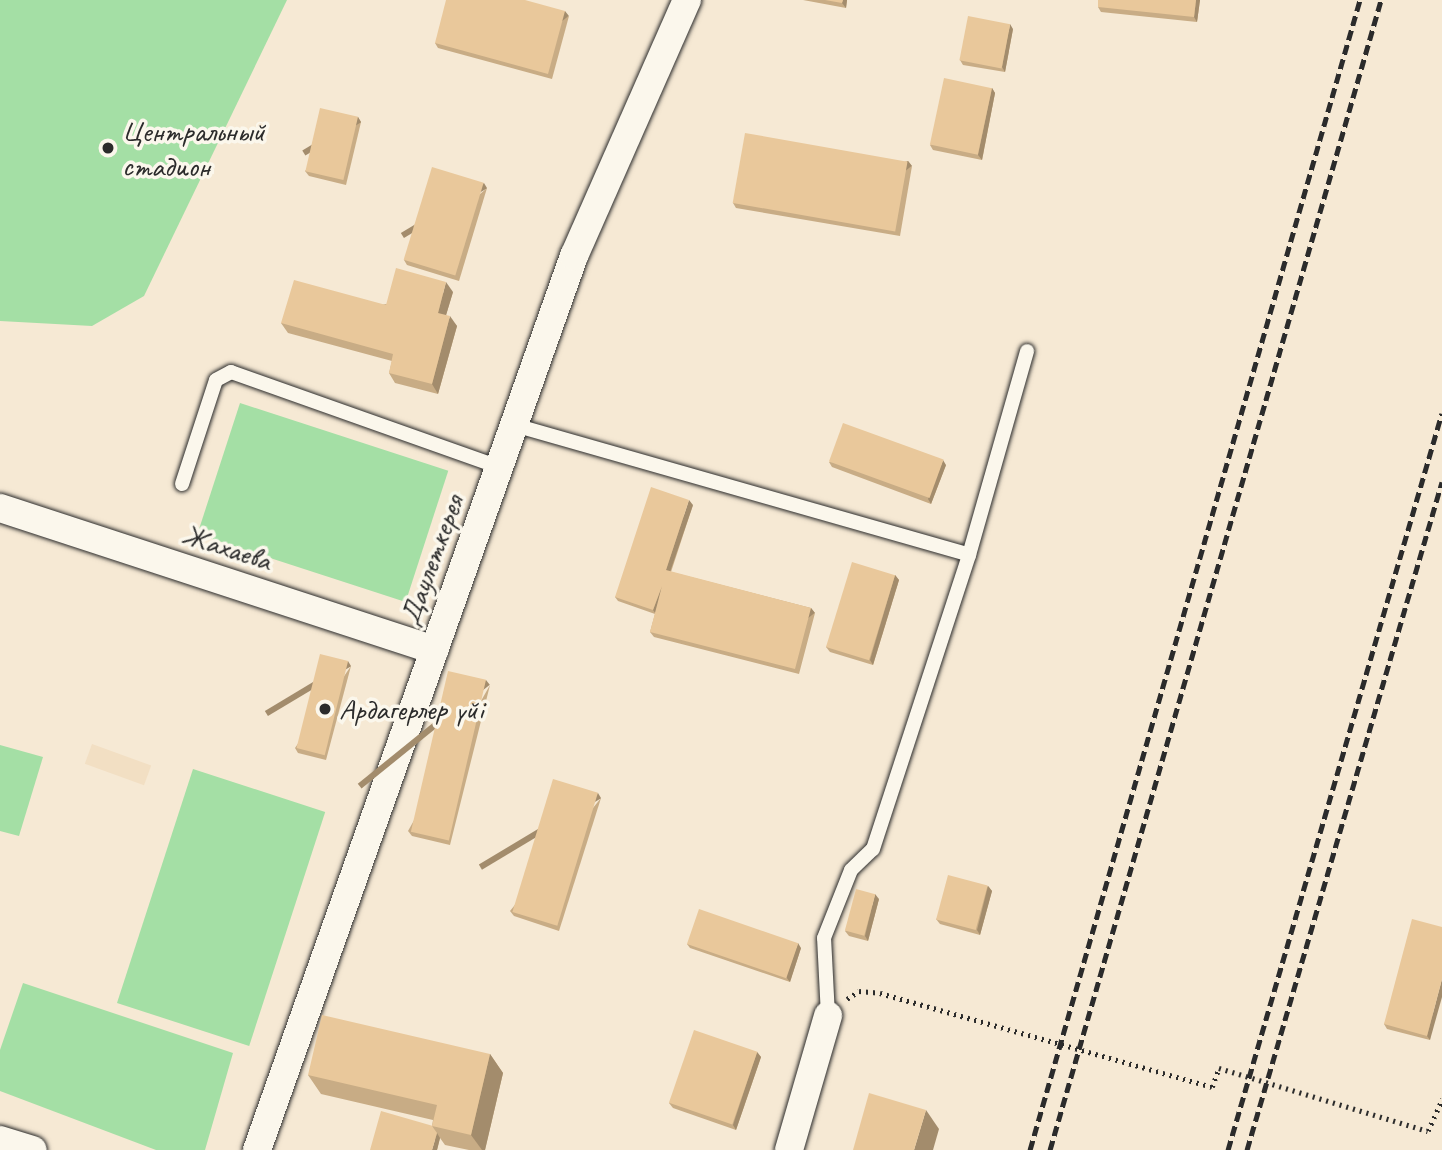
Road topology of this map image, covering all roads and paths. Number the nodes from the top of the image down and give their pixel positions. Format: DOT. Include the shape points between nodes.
graph roads {
  1 [pos="687,0"];
  2 [pos="1027,351"];
  3 [pos="514,425"];
  4 [pos="499,467"];
  5 [pos="182,484"];
  6 [pos="0,508"];
  7 [pos="969,555"];
  8 [pos="434,650"];
  9 [pos="828,1016"];
  10 [pos="1442,1099"];
  11 [pos="0,1140"];
  12 [pos="32,1150"];
  13 [pos="257,1150"];
  14 [pos="789,1150"];
  1 -- 3 [label="street, Даулеткерея" via="574,256"];
  2 -- 7 [label="lane"];
  3 -- 4 [label="street, Даулеткерея"];
  3 -- 7 [label="lane"];
  4 -- 5 [label="lane" via="232,372 216,380"];
  4 -- 8 [label="street, Даулеткерея"];
  6 -- 8 [label="street, Жахаева"];
  7 -- 9 [label="lane" via="873,849 851,870 824,937"];
  8 -- 13 [label="street, Даулеткерея"];
  9 -- 10 [label="path, bridge" via="859,991 880,993 1212,1087 1219,1068 1428,1131"];
  9 -- 14 [label="street"];
  11 -- 12 [label="street"];
}
